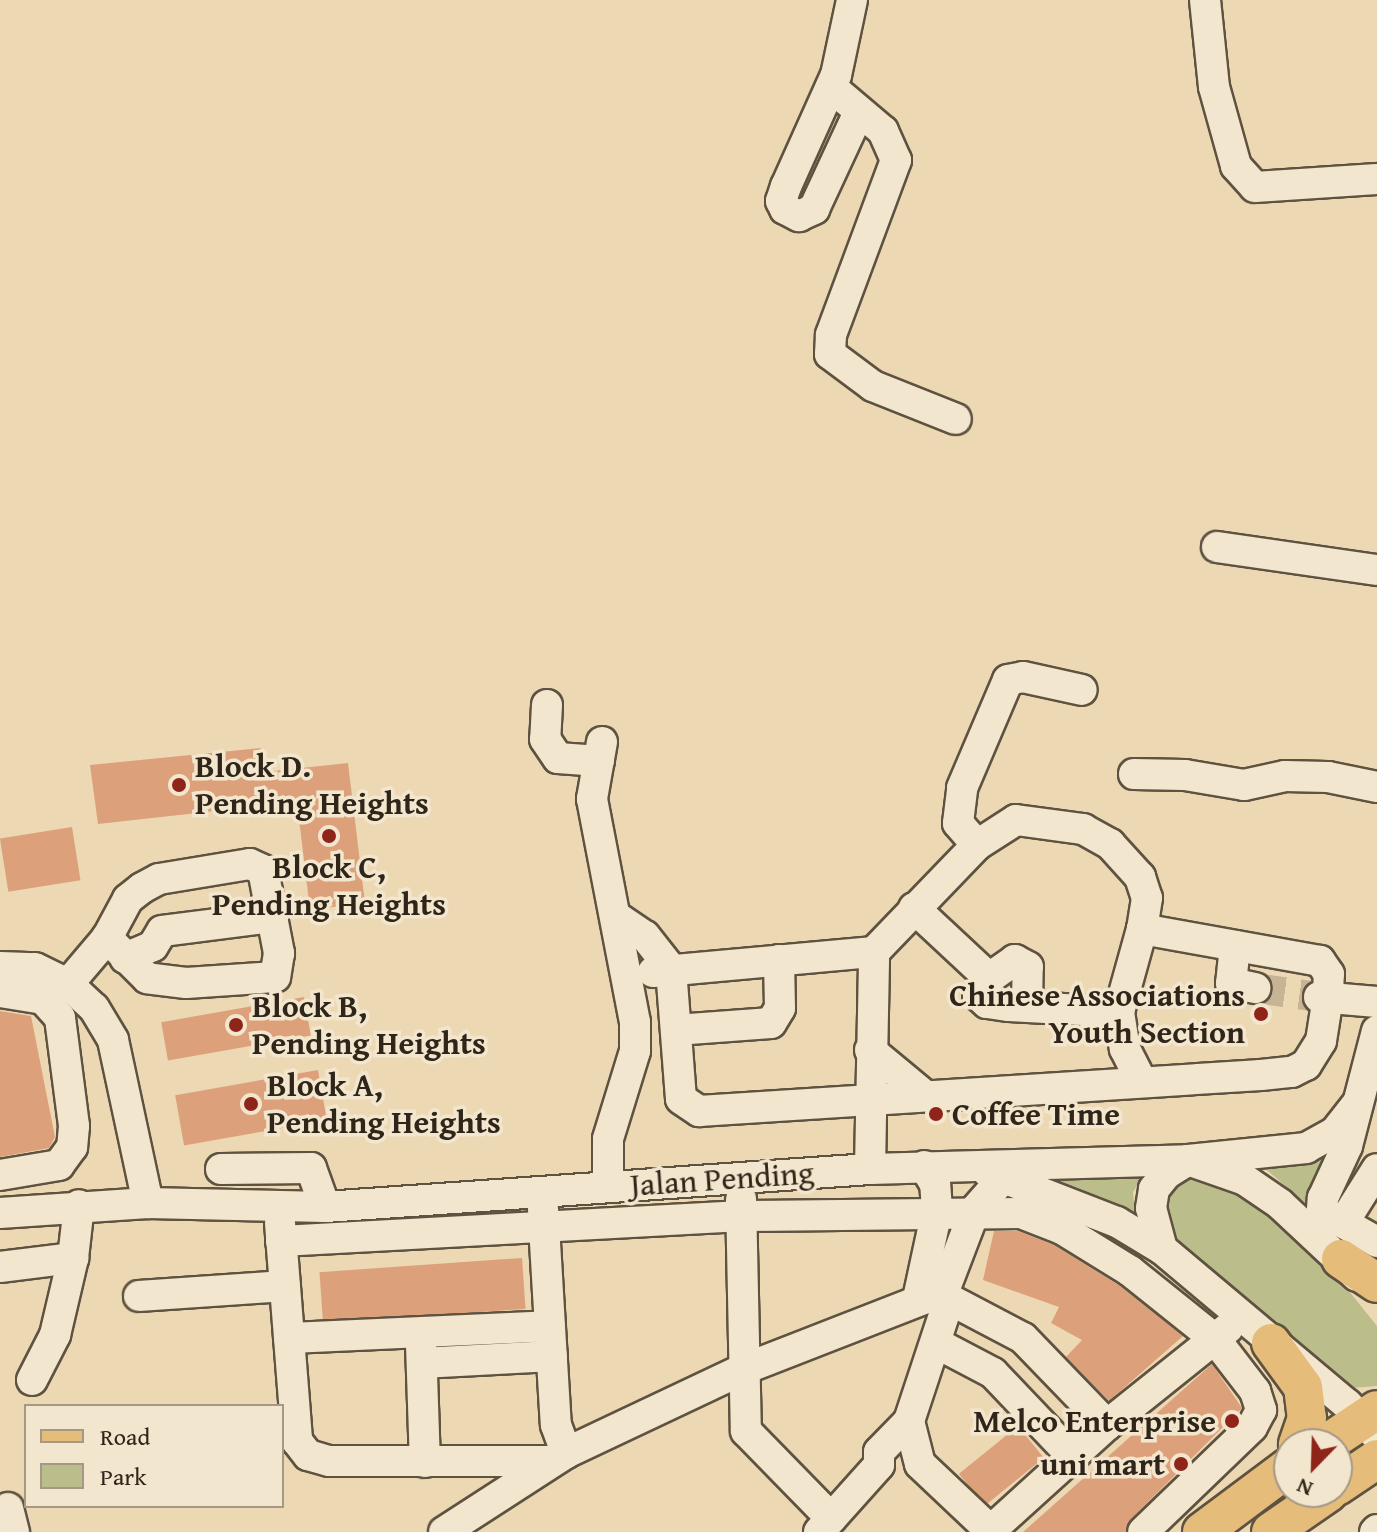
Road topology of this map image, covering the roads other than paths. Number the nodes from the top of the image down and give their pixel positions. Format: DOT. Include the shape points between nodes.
graph roads {
  1 [pos="852,0"];
  2 [pos="1205,0"];
  3 [pos="831,87"];
  4 [pos="859,112"];
  5 [pos="1377,179"];
  6 [pos="956,419"];
  7 [pos="1217,547"];
  8 [pos="1377,570"];
  9 [pos="1082,690"];
  10 [pos="547,705"];
  11 [pos="1134,774"];
  12 [pos="1377,787"];
  13 [pos="977,845"];
  14 [pos="914,908"];
  15 [pos="615,916"];
  16 [pos="273,917"];
  17 [pos="1142,929"];
  18 [pos="1235,946"];
  19 [pos="116,948"];
  20 [pos="874,952"];
  21 [pos="779,960"];
  22 [pos="0,967"];
  23 [pos="671,969"];
  24 [pos="629,975"];
  25 [pos="68,984"];
  26 [pos="1255,988"];
  27 [pos="0,992"];
  28 [pos="1324,997"];
  29 [pos="1377,1002"];
  30 [pos="1121,1023"];
  31 [pos="676,1030"];
  32 [pos="1377,1031"];
  33 [pos="870,1050"];
  34 [pos="1141,1081"];
  35 [pos="1098,1084"];
  36 [pos="923,1094"];
  37 [pos="868,1098"];
  38 [pos="1364,1104"];
  39 [pos="1188,1160"];
  40 [pos="968,1164"];
  41 [pos="924,1166"];
  42 [pos="221,1169"];
  43 [pos="870,1169"];
  44 [pos="1377,1169"];
  45 [pos="0,1175"];
  46 [pos="740,1177"];
  47 [pos="1003,1178"];
  48 [pos="608,1187"];
  49 [pos="543,1194"];
  50 [pos="148,1203"];
  51 [pos="79,1205"];
  52 [pos="325,1207"];
  53 [pos="278,1208"];
  54 [pos="937,1210"];
  55 [pos="975,1210"];
  56 [pos="0,1213"];
  57 [pos="742,1216"];
  58 [pos="544,1228"];
  59 [pos="1332,1232"];
  60 [pos="281,1241"];
  61 [pos="1377,1242"];
  62 [pos="1162,1249"];
  63 [pos="73,1258"];
  64 [pos="0,1267"];
  65 [pos="1377,1283"];
  66 [pos="285,1286"];
  67 [pos="139,1296"];
  68 [pos="936,1296"];
  69 [pos="1377,1299"];
  70 [pos="1242,1317"];
  71 [pos="550,1326"];
  72 [pos="421,1333"];
  73 [pos="289,1338"];
  74 [pos="1215,1339"];
  75 [pos="936,1343"];
  76 [pos="1271,1343"];
  77 [pos="552,1356"];
  78 [pos="422,1363"];
  79 [pos="744,1369"];
  80 [pos="32,1380"];
  81 [pos="909,1421"];
  82 [pos="1372,1422"];
  83 [pos="1107,1425"];
  84 [pos="1304,1428"];
  85 [pos="1353,1431"];
  86 [pos="559,1457"];
  87 [pos="1073,1457"];
  88 [pos="1377,1459"];
  89 [pos="425,1462"];
  90 [pos="879,1465"];
  91 [pos="1273,1475"];
  92 [pos="1353,1475"];
  93 [pos="931,1478"];
  94 [pos="1306,1508"];
  95 [pos="825,1525"];
  96 [pos="991,1531"];
  97 [pos="444,1532"];
  98 [pos="1143,1532"];
  99 [pos="1202,1532"];
  100 [pos="1271,1532"];
  1 -- 3 [label="street"];
  2 -- 5 [label="street" via="1214,87 1236,166 1255,187"];
  3 -- 4 [label="street"];
  3 -- 4 [label="street" via="786,186 781,201 785,209 799,216 814,209"];
  4 -- 6 [label="street" via="893,144 896,160 831,335 830,354 873,386"];
  7 -- 8 [label="street"];
  9 -- 13 [label="street" via="1023,677 1008,680 962,788 958,823"];
  10 -- 15 [label="street" via="545,739 558,758 600,752 592,799"];
  11 -- 12 [label="street" via="1185,775 1244,785 1285,776"];
  13 -- 14 [label="street"];
  13 -- 17 [label="street" via="1016,820 1083,829 1110,844 1140,877 1147,898"];
  14 -- 20 [label="street"];
  14 -- 30 [label="street" via="989,978 978,995 987,1003"];
  15 -- 23 [label="street" via="645,936"];
  15 -- 24 [label="street"];
  16 -- 19 [label="street" via="162,931 153,946"];
  16 -- 19 [label="street" via="279,953 275,977 147,978"];
  16 -- 19 [label="street" via="263,870 250,864 159,879 128,899"];
  17 -- 18 [label="street"];
  17 -- 30 [label="street"];
  18 -- 26 [label="street" via="1231,983"];
  18 -- 28 [label="street" via="1320,961 1329,974"];
  19 -- 25 [label="street"];
  20 -- 21 [label="street"];
  20 -- 33 [label="street"];
  21 -- 23 [label="street"];
  21 -- 31 [label="street" via="780,1008 771,1023"];
  22 -- 25 [label="street" via="35,968"];
  23 -- 24 [label="street"];
  23 -- 31 [label="street"];
  24 -- 48 [label="street" via="635,1051 608,1139"];
  25 -- 50 [label="street" via="94,1008 113,1040"];
  27 -- 45 [label="street" via="43,999 60,1018 74,1126 72,1147 59,1165"];
  28 -- 29 [label="street"];
  28 -- 34 [label="street" via="1321,1041 1306,1065 1292,1072"];
  30 -- 34 [label="street"];
  30 -- 35 [label="street"];
  31 -- 37 [label="street" via="681,1099 687,1108"];
  32 -- 38 [label="street"];
  33 -- 36 [label="street"];
  33 -- 37 [label="street"];
  34 -- 35 [label="street"];
  35 -- 36 [label="street"];
  36 -- 37 [label="street"];
  37 -- 43 [label="street"];
  38 -- 39 [label="street" via="1335,1132 1306,1148"];
  38 -- 59 [label="street"];
  39 -- 40 [label="street"];
  39 -- 59 [label="street" via="1245,1180"];
  39 -- 62 [label="street" via="1154,1189 1151,1208"];
  40 -- 41 [label="street, Jalan Pending"];
  40 -- 47 [label="street, Jalan Pending"];
  41 -- 43 [label="street, Jalan Pending"];
  41 -- 54 [label="street" via="935,1184"];
  42 -- 52 [label="street" via="311,1168"];
  43 -- 46 [label="street, Jalan Pending"];
  44 -- 59 [label="street"];
  46 -- 48 [label="street, Jalan Pending"];
  46 -- 57 [label="street"];
  47 -- 55 [label="street"];
  47 -- 62 [label="street, Jalan Pending" via="1117,1222"];
  48 -- 49 [label="street, Jalan Pending"];
  49 -- 52 [label="street, Jalan Pending"];
  49 -- 58 [label="street"];
  50 -- 51 [label="street, Jalan Pending"];
  50 -- 53 [label="street, Jalan Pending"];
  51 -- 56 [label="street, Jalan Pending"];
  51 -- 63 [label="street"];
  52 -- 53 [label="street, Jalan Pending"];
  53 -- 60 [label="street"];
  54 -- 55 [label="street"];
  54 -- 57 [label="street"];
  54 -- 68 [label="street"];
  55 -- 68 [label="street"];
  55 -- 74 [label="street" via="1021,1213 1062,1229 1130,1271"];
  57 -- 58 [label="street"];
  57 -- 79 [label="street"];
  58 -- 60 [label="street"];
  58 -- 71 [label="street"];
  59 -- 61 [label="street"];
  59 -- 65 [label="main road"];
  59 -- 69 [label="street"];
  60 -- 66 [label="street"];
  62 -- 70 [label="street, Jalan Pending"];
  63 -- 64 [label="street"];
  63 -- 80 [label="street" via="55,1335"];
  66 -- 67 [label="street"];
  66 -- 73 [label="street"];
  68 -- 75 [label="street"];
  68 -- 79 [label="street"];
  68 -- 83 [label="street" via="1023,1338"];
  70 -- 74 [label="street"];
  70 -- 76 [label="street, Jalan Pending"];
  71 -- 72 [label="street"];
  71 -- 77 [label="street"];
  72 -- 73 [label="street"];
  72 -- 78 [label="street"];
  73 -- 89 [label="street" via="297,1441 308,1455 329,1461"];
  74 -- 83 [label="street"];
  74 -- 98 [label="street" via="1255,1391 1261,1410 1252,1427"];
  75 -- 81 [label="street"];
  75 -- 87 [label="street" via="993,1373"];
  76 -- 82 [label="street, Jalan Pending"];
  76 -- 84 [label="main road" via="1303,1387"];
  77 -- 78 [label="street"];
  77 -- 86 [label="street"];
  78 -- 89 [label="street"];
  79 -- 86 [label="street"];
  79 -- 95 [label="street" via="746,1431"];
  81 -- 90 [label="street" via="879,1452"];
  81 -- 93 [label="street" via="912,1448"];
  82 -- 85 [label="main road"];
  83 -- 87 [label="street"];
  86 -- 89 [label="street"];
  86 -- 97 [label="street"];
  87 -- 96 [label="street"];
  88 -- 92 [label="main road"];
  90 -- 93 [label="street"];
  90 -- 95 [label="street"];
  91 -- 99 [label="main road"];
  93 -- 96 [label="street"];
  94 -- 100 [label="main road"];
}
